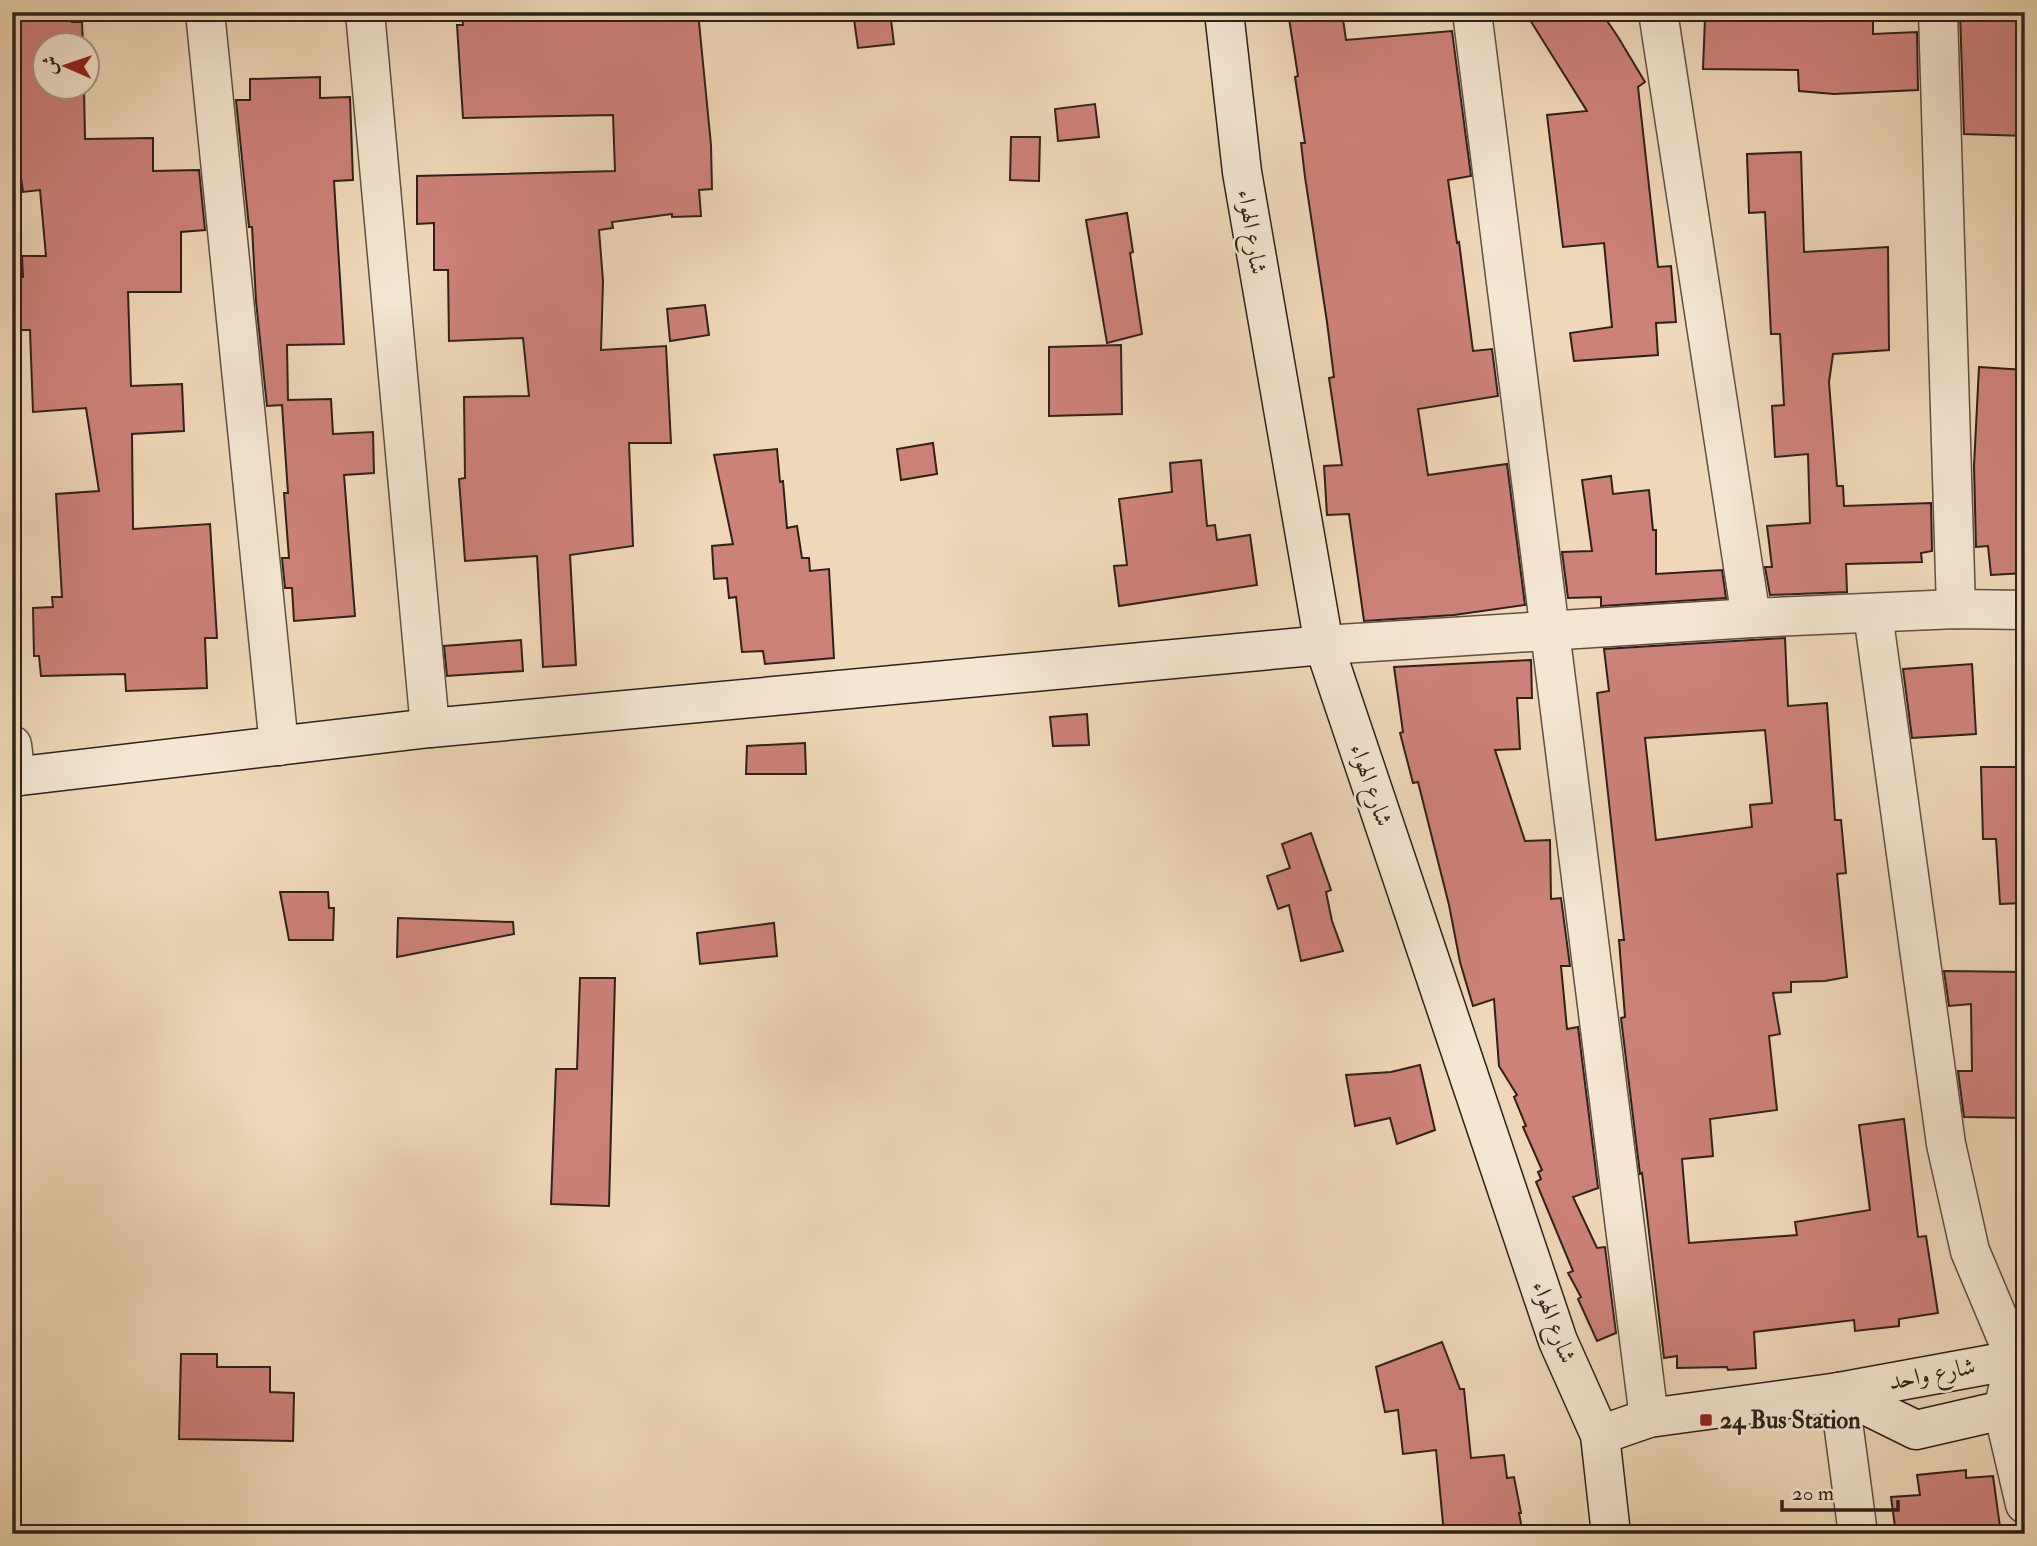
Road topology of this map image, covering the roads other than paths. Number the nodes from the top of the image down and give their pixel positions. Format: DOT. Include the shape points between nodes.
graph roads {
  1 [pos="205,12"];
  2 [pos="365,12"];
  3 [pos="1224,12"];
  4 [pos="1472,12"];
  5 [pos="1658,12"];
  6 [pos="1938,12"];
  7 [pos="1956,609"];
  8 [pos="2025,610"];
  9 [pos="1873,614"];
  10 [pos="1751,618"];
  11 [pos="1548,629"];
  12 [pos="1324,645"];
  13 [pos="430,729"];
  14 [pos="279,746"];
  15 [pos="14,767"];
  16 [pos="2020,1358"];
  17 [pos="1839,1392"];
  18 [pos="2014,1410"];
  19 [pos="1650,1418"];
  20 [pos="1600,1435"];
  21 [pos="2025,1504"];
  22 [pos="1611,1534"];
  23 [pos="1858,1534"];
  1 -- 14 [label="street"];
  2 -- 13 [label="street"];
  3 -- 12 [label="street, شارع الهواء" via="1244,185"];
  4 -- 11 [label="street"];
  5 -- 10 [label="street"];
  6 -- 7 [label="street"];
  7 -- 8 [label="street"];
  7 -- 9 [label="street"];
  9 -- 10 [label="street"];
  9 -- 16 [label="street" via="1946,1144 1970,1251"];
  10 -- 11 [label="street"];
  11 -- 12 [label="street"];
  11 -- 19 [label="street"];
  12 -- 13 [label="street"];
  12 -- 20 [label="street, شارع الهواء" via="1558,1341"];
  13 -- 14 [label="street"];
  14 -- 15 [label="street"];
  16 -- 17 [label="street, شارع واحد"];
  16 -- 18 [label="street"];
  17 -- 18 [label="street, شارع واحد" via="1916,1430"];
  17 -- 19 [label="street, شارع واحد"];
  17 -- 23 [label="street"];
  18 -- 21 [label="street"];
  19 -- 20 [label="street, شارع واحد"];
  20 -- 22 [label="street, شارع الهواء"];
}
